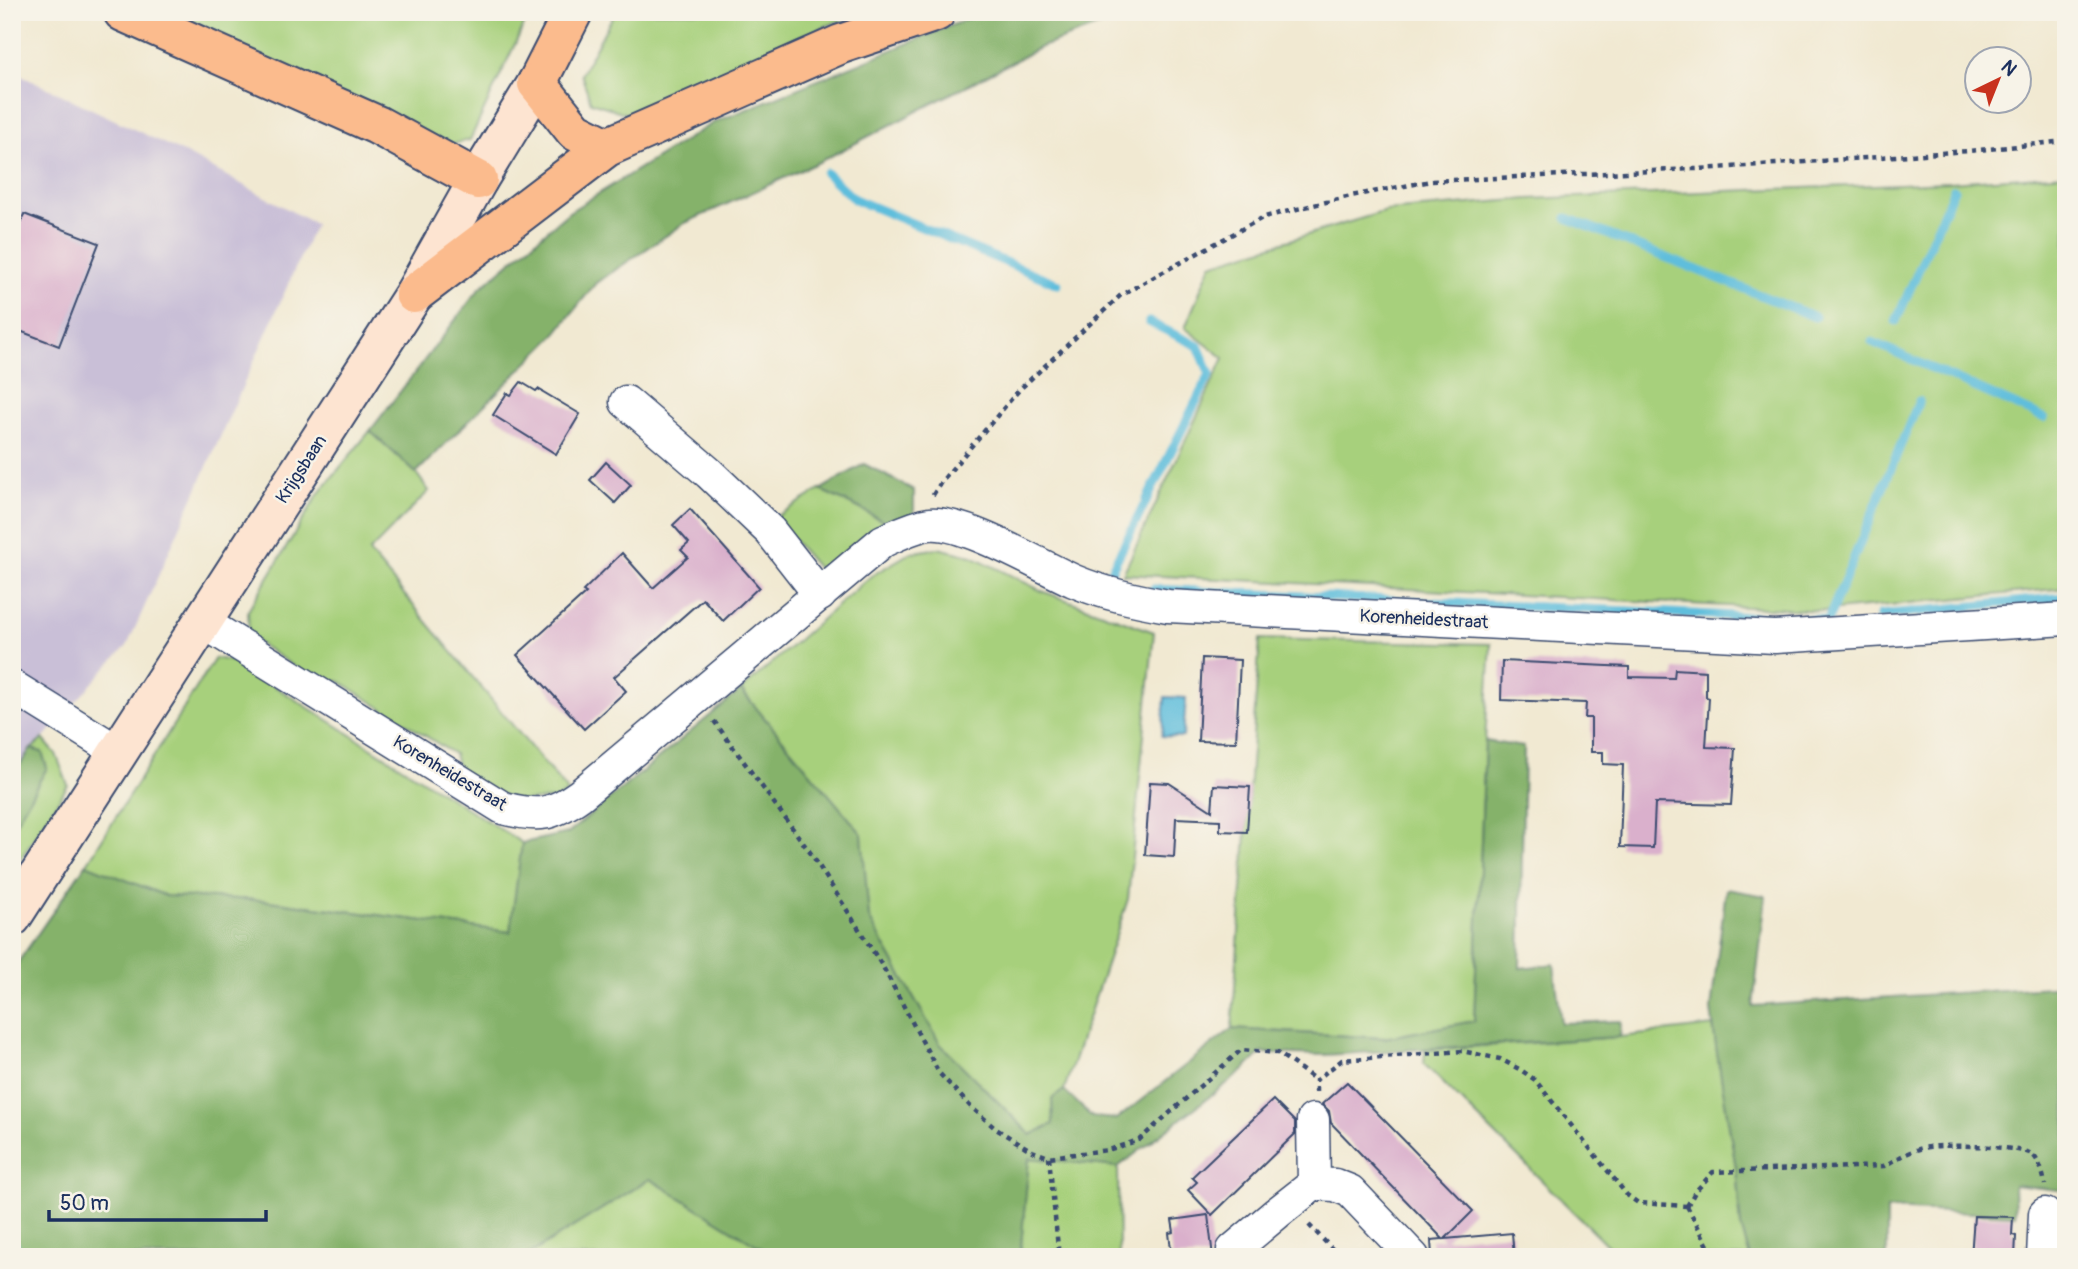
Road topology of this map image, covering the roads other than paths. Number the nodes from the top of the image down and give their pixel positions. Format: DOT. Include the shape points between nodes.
graph roads {
  1 [pos="123,12"];
  2 [pos="573,12"];
  3 [pos="936,12"];
  4 [pos="537,83"];
  5 [pos="607,147"];
  6 [pos="478,180"];
  7 [pos="414,294"];
  8 [pos="625,402"];
  9 [pos="820,595"];
  10 [pos="2066,619"];
  11 [pos="203,622"];
  12 [pos="12,686"];
  13 [pos="120,753"];
  14 [pos="12,917"];
  15 [pos="1314,1120"];
  16 [pos="1314,1184"];
  17 [pos="2045,1214"];
  18 [pos="1240,1257"];
  19 [pos="1413,1257"];
  20 [pos="2043,1257"];
  1 -- 6 [label="main road" via="377,124"];
  2 -- 4 [label="main road, Krijgsbaan"];
  3 -- 5 [label="main road" via="841,44"];
  4 -- 5 [label="main road" via="575,131"];
  4 -- 6 [label="main road, Krijgsbaan"];
  5 -- 7 [label="main road"];
  6 -- 7 [label="main road, Krijgsbaan"];
  7 -- 11 [label="main road, Krijgsbaan"];
  8 -- 9 [label="street" via="770,531"];
  9 -- 10 [label="street, Korenheidestraat" via="883,541 928,524 950,525 1119,597 1168,606 1775,637"];
  9 -- 11 [label="street, Korenheidestraat" via="565,806 540,814 503,808"];
  11 -- 13 [label="main road, Krijgsbaan"];
  12 -- 13 [label="street"];
  13 -- 14 [label="main road, Krijgsbaan"];
  15 -- 16 [label="street"];
  16 -- 18 [label="street" via="1233,1251"];
  16 -- 19 [label="street" via="1350,1191"];
  17 -- 20 [label="street"];
}
